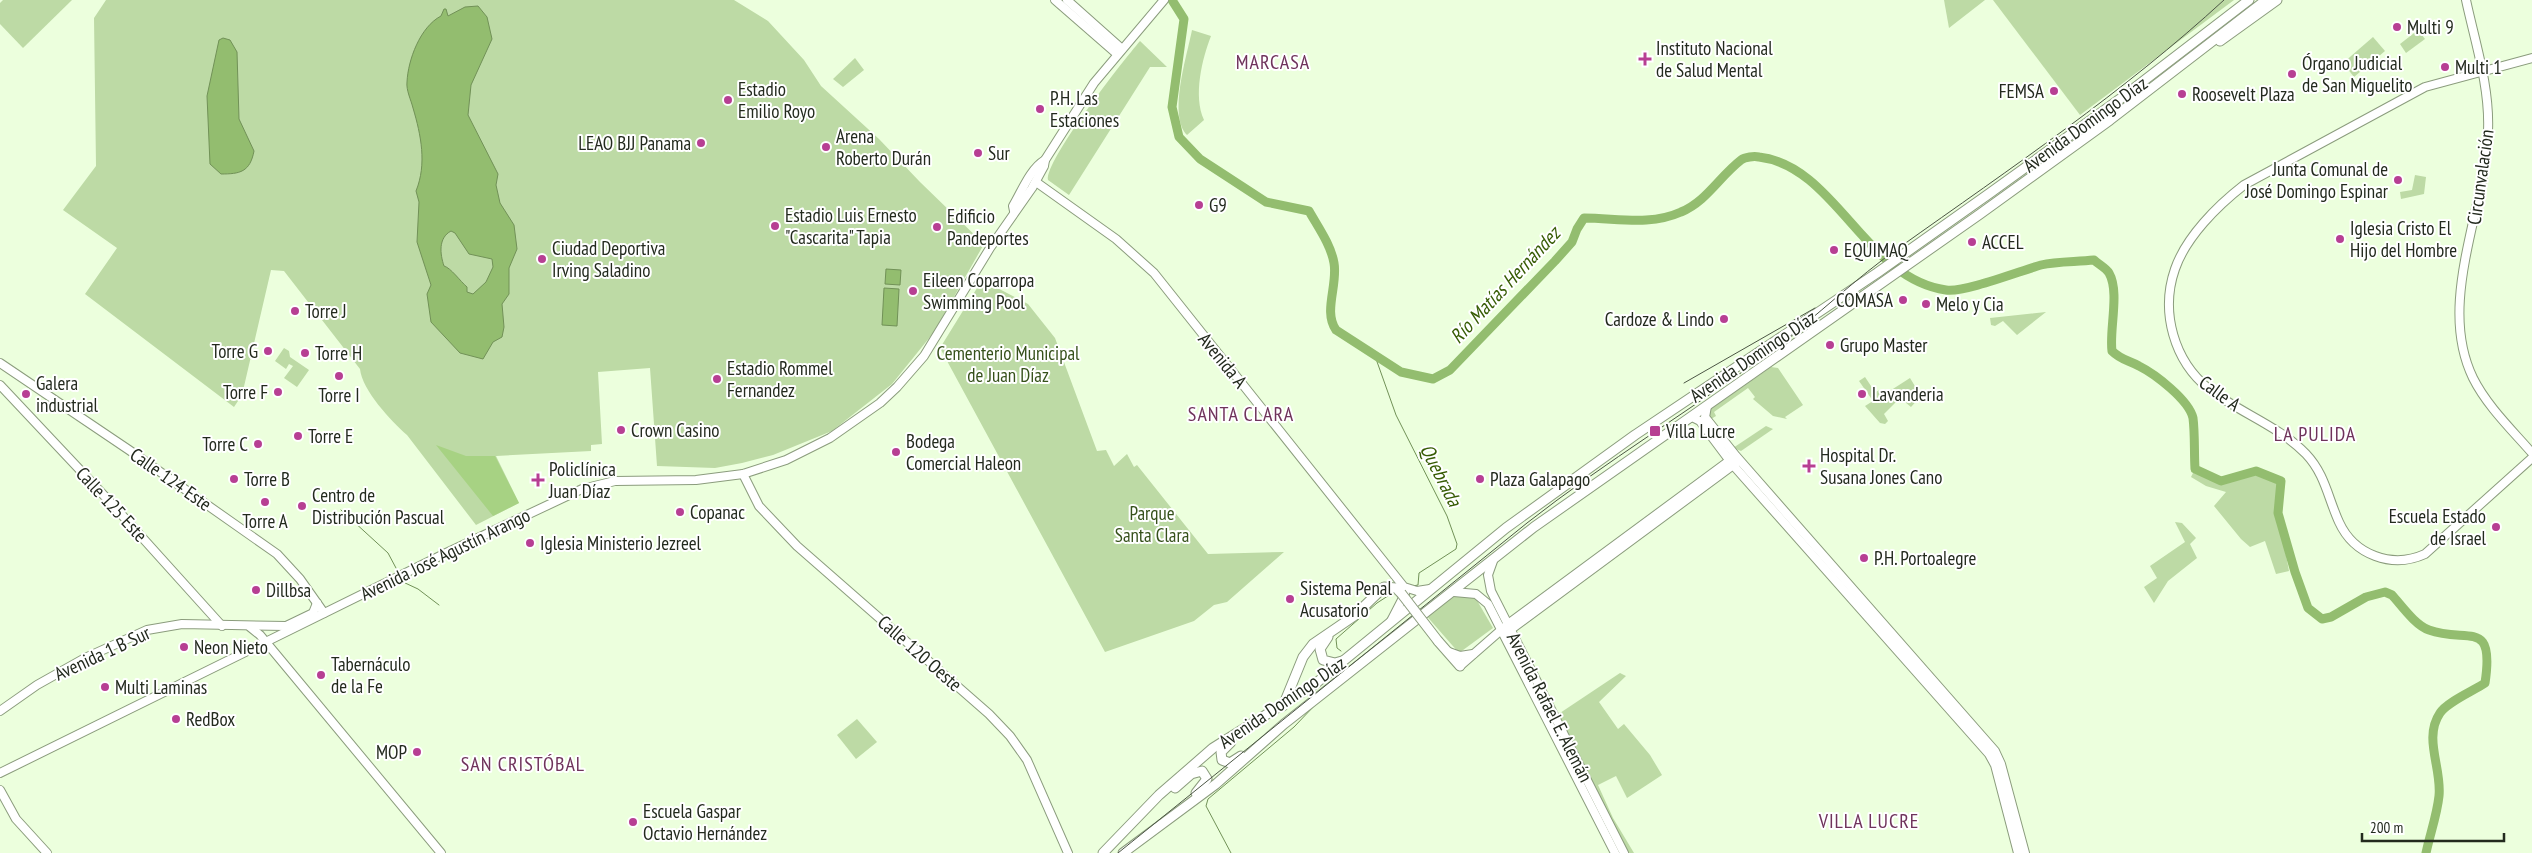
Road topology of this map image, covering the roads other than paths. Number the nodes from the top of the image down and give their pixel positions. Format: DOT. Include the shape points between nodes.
graph roads {
  1 [pos="1055,0"];
  2 [pos="1067,0"];
  3 [pos="2239,0"];
  4 [pos="2249,0"];
  5 [pos="2266,0"];
  6 [pos="2277,0"];
  7 [pos="2466,0"];
  8 [pos="1162,2"];
  9 [pos="2200,51"];
  10 [pos="1119,52"];
  11 [pos="2173,58"];
  12 [pos="2532,58"];
  13 [pos="2482,70"];
  14 [pos="1045,160"];
  15 [pos="1036,182"];
  16 [pos="1014,211"];
  17 [pos="0,363"];
  18 [pos="0,385"];
  19 [pos="1707,406"];
  20 [pos="1688,419"];
  21 [pos="2532,453"];
  22 [pos="2532,458"];
  23 [pos="1735,460"];
  24 [pos="743,474"];
  25 [pos="1494,559"];
  26 [pos="1430,589"];
  27 [pos="1402,590"];
  28 [pos="1454,592"];
  29 [pos="317,603"];
  30 [pos="324,613"];
  31 [pos="212,615"];
  32 [pos="1389,624"];
  33 [pos="204,625"];
  34 [pos="222,626"];
  35 [pos="250,627"];
  36 [pos="1509,627"];
  37 [pos="1335,630"];
  38 [pos="1502,633"];
  39 [pos="266,642"];
  40 [pos="1490,642"];
  41 [pos="1510,648"];
  42 [pos="1448,652"];
  43 [pos="1473,654"];
  44 [pos="1345,660"];
  45 [pos="1460,666"];
  46 [pos="1282,706"];
  47 [pos="0,711"];
  48 [pos="1274,712"];
  49 [pos="1284,724"];
  50 [pos="0,773"];
  51 [pos="0,790"];
  52 [pos="1148,806"];
  53 [pos="1171,818"];
  54 [pos="47,853"];
  55 [pos="441,853"];
  56 [pos="1068,853"];
  57 [pos="1103,853"];
  58 [pos="1123,853"];
  59 [pos="1615,853"];
  60 [pos="1624,853"];
  61 [pos="2018,853"];
  62 [pos="2025,853"];
  1 -- 10 [label="street"];
  2 -- 10 [label="street"];
  3 -- 11 [label="main road"];
  4 -- 11 [label="main road, Avenida Domingo Díaz"];
  5 -- 9 [label="main road, Avenida Domingo Díaz"];
  6 -- 9 [label="main road" via="2230,36"];
  7 -- 13 [label="street, Circunvalación"];
  8 -- 10 [label="street, Avenida José Agustín Arango"];
  9 -- 19 [label="main road, Avenida Domingo Díaz" via="2110,120"];
  10 -- 14 [label="street, Avenida José Agustín Arango" via="1094,83"];
  11 -- 26 [label="main road, Avenida Domingo Díaz" via="1877,273 1576,476"];
  12 -- 13 [label="street, Calle A"];
  13 -- 21 [label="street, Circunvalación" via="2487,99 2486,160 2461,289 2461,333 2474,380"];
  13 -- 22 [label="street, Calle A" via="2424,87 2261,174 2231,195 2198,231 2180,259 2171,284 2169,314 2178,350 2198,379 2302,450 2320,473 2338,522 2346,534 2378,558 2412,559 2425,554"];
  14 -- 15 [label="street, Avenida José Agustín Arango"];
  14 -- 16 [label="street, Avenida José Agustín Arango" via="1030,178 1013,206"];
  15 -- 16 [label="street, Avenida José Agustín Arango"];
  15 -- 27 [label="street, Avenida A" via="1116,239 1154,273"];
  16 -- 24 [label="street, Avenida José Agustín Arango" via="930,348 897,387 867,413 830,438 786,460"];
  17 -- 29 [label="street, Calle 124 Este" via="266,545 285,561"];
  18 -- 31 [label="street, Calle 125 Este"];
  19 -- 20 [label="main road, Avenida Domingo Díaz"];
  19 -- 23 [label="street" via="1705,417"];
  20 -- 23 [label="street" via="1692,417 1700,421"];
  20 -- 25 [label="main road, Avenida Domingo Díaz" via="1534,526"];
  23 -- 36 [label="street"];
  23 -- 61 [label="street" via="1989,754"];
  23 -- 62 [label="street" via="1995,751"];
  24 -- 30 [label="street, Avenida José Agustín Arango" via="701,480 614,480 582,489"];
  24 -- 56 [label="street, Calle 120 Oeste" via="760,506 797,546 1010,736 1027,760"];
  25 -- 28 [label="main road, Avenida Domingo Díaz"];
  25 -- 36 [label="street, Avenida Rafael E. Alemán" via="1489,566 1489,583"];
  26 -- 27 [label="street"];
  26 -- 32 [label="main road, Avenida Domingo Díaz"];
  27 -- 32 [label="street" via="1405,595"];
  27 -- 37 [label="main road" via="1384,587"];
  27 -- 42 [label="main road, bridge"];
  28 -- 38 [label="street, Avenida Rafael E. Alemán" via="1476,594 1483,599"];
  28 -- 49 [label="main road, Avenida Domingo Díaz"];
  29 -- 30 [label="street, Calle 124 Este"];
  29 -- 35 [label="street, Avenida 1 B Sur" via="313,613 286,626"];
  30 -- 39 [label="street, Avenida José Agustín Arango"];
  31 -- 33 [label="street" via="211,621"];
  31 -- 34 [label="street, Calle 125 Este"];
  32 -- 44 [label="main road, Avenida Domingo Díaz"];
  33 -- 34 [label="street, Avenida 1 B Sur"];
  33 -- 47 [label="street, Avenida 1 B Sur" via="164,626 132,636 37,685"];
  34 -- 35 [label="street, Avenida 1 B Sur"];
  35 -- 39 [label="street"];
  36 -- 38 [label="street"];
  36 -- 60 [label="street, Avenida Rafael E. Alemán"];
  37 -- 44 [label="main road" via="1322,643 1322,660"];
  37 -- 46 [label="main road" via="1313,644 1303,657"];
  38 -- 40 [label="street"];
  38 -- 41 [label="street, Avenida Rafael E. Alemán"];
  39 -- 50 [label="street, Avenida José Agustín Arango"];
  39 -- 55 [label="street"];
  40 -- 41 [label="street" via="1502,642"];
  40 -- 43 [label="street"];
  41 -- 59 [label="street, Avenida Rafael E. Alemán"];
  42 -- 43 [label="street" via="1460,656"];
  42 -- 45 [label="main road"];
  43 -- 45 [label="street"];
  44 -- 46 [label="main road, Avenida Domingo Díaz"];
  46 -- 48 [label="main road, Avenida Domingo Díaz"];
  48 -- 49 [label="main road" via="1224,748 1222,760 1236,760"];
  48 -- 52 [label="main road, Avenida Domingo Díaz" via="1213,748"];
  49 -- 53 [label="main road, Avenida Domingo Díaz" via="1216,784"];
  51 -- 54 [label="street" via="16,819"];
  52 -- 53 [label="main road" via="1191,774 1204,772 1206,783"];
  52 -- 57 [label="main road, Avenida Domingo Díaz"];
  53 -- 58 [label="main road, Avenida Domingo Díaz"];
}
